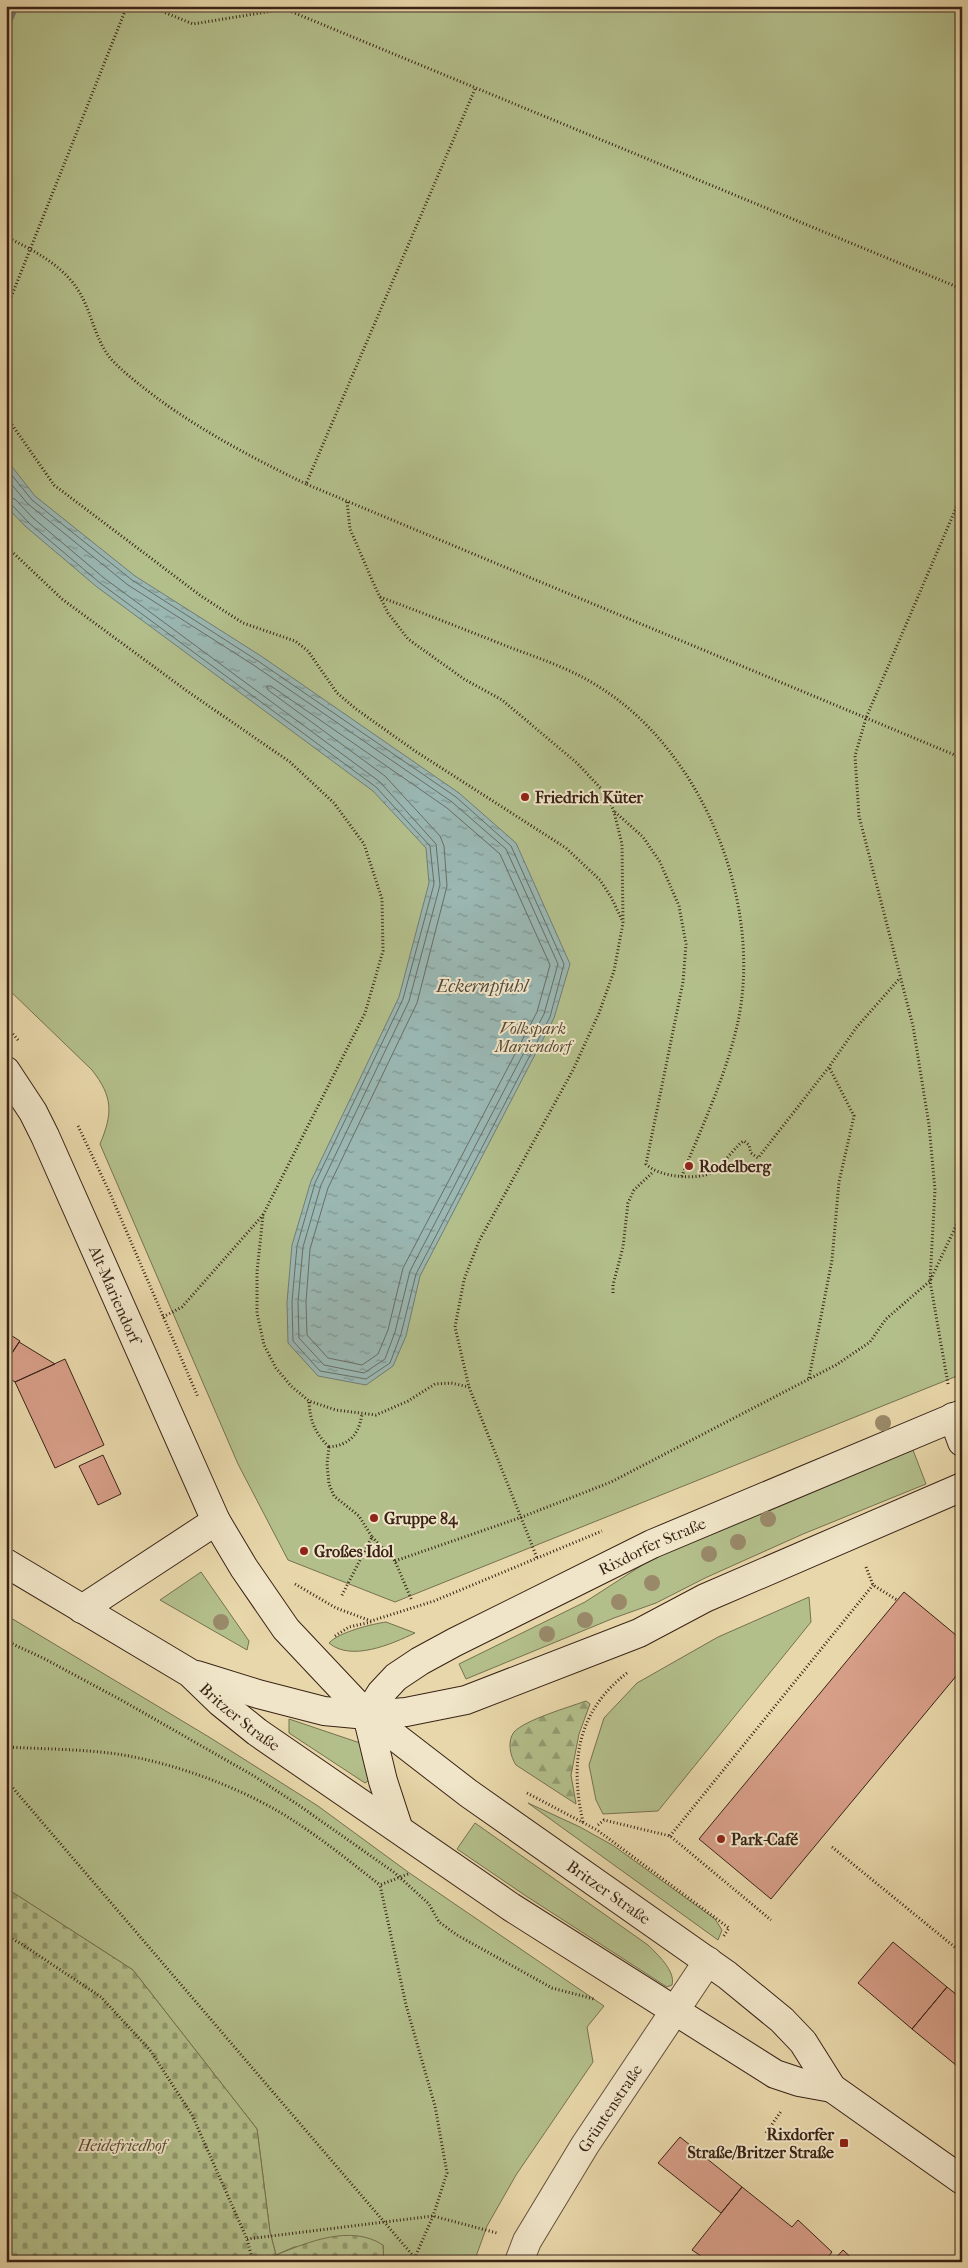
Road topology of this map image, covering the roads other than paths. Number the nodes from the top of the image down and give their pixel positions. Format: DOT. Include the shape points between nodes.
graph roads {
  1 [pos="6,1071"];
  2 [pos="959,1424"];
  3 [pos="962,1487"];
  4 [pos="216,1521"];
  5 [pos="6,1563"];
  6 [pos="82,1608"];
  7 [pos="190,1673"];
  8 [pos="367,1715"];
  9 [pos="398,1827"];
  10 [pos="708,1961"];
  11 [pos="674,2010"];
  12 [pos="832,2088"];
  13 [pos="962,2180"];
  14 [pos="523,2252"];
  1 -- 4 [label="main road, Alt-Mariendorf" via="44,1136"];
  2 -- 8 [label="main road, Rixdorfer Straße" via="652,1544 420,1661 396,1677"];
  3 -- 8 [label="main road" via="705,1598 639,1633 486,1694 406,1712"];
  4 -- 6 [label="main road"];
  4 -- 8 [label="main road, Britzer Straße" via="286,1629"];
  5 -- 6 [label="main road, Britzer Straße"];
  6 -- 7 [label="main road, Britzer Straße"];
  7 -- 8 [label="main road" via="324,1711"];
  7 -- 9 [label="main road, Britzer Straße" via="257,1732"];
  8 -- 9 [label="main road" via="382,1781"];
  8 -- 10 [label="main road, Britzer Straße" via="468,1793"];
  9 -- 11 [label="main road, Britzer Straße" via="511,1907"];
  10 -- 11 [label="main road, Grüntenstraße"];
  10 -- 12 [label="main road, Britzer Straße" via="782,2020 803,2042"];
  11 -- 12 [label="main road, Britzer Straße" via="775,2074"];
  11 -- 14 [label="main road, Grüntenstraße" via="585,2145"];
  12 -- 13 [label="main road, Britzer Straße"];
}
